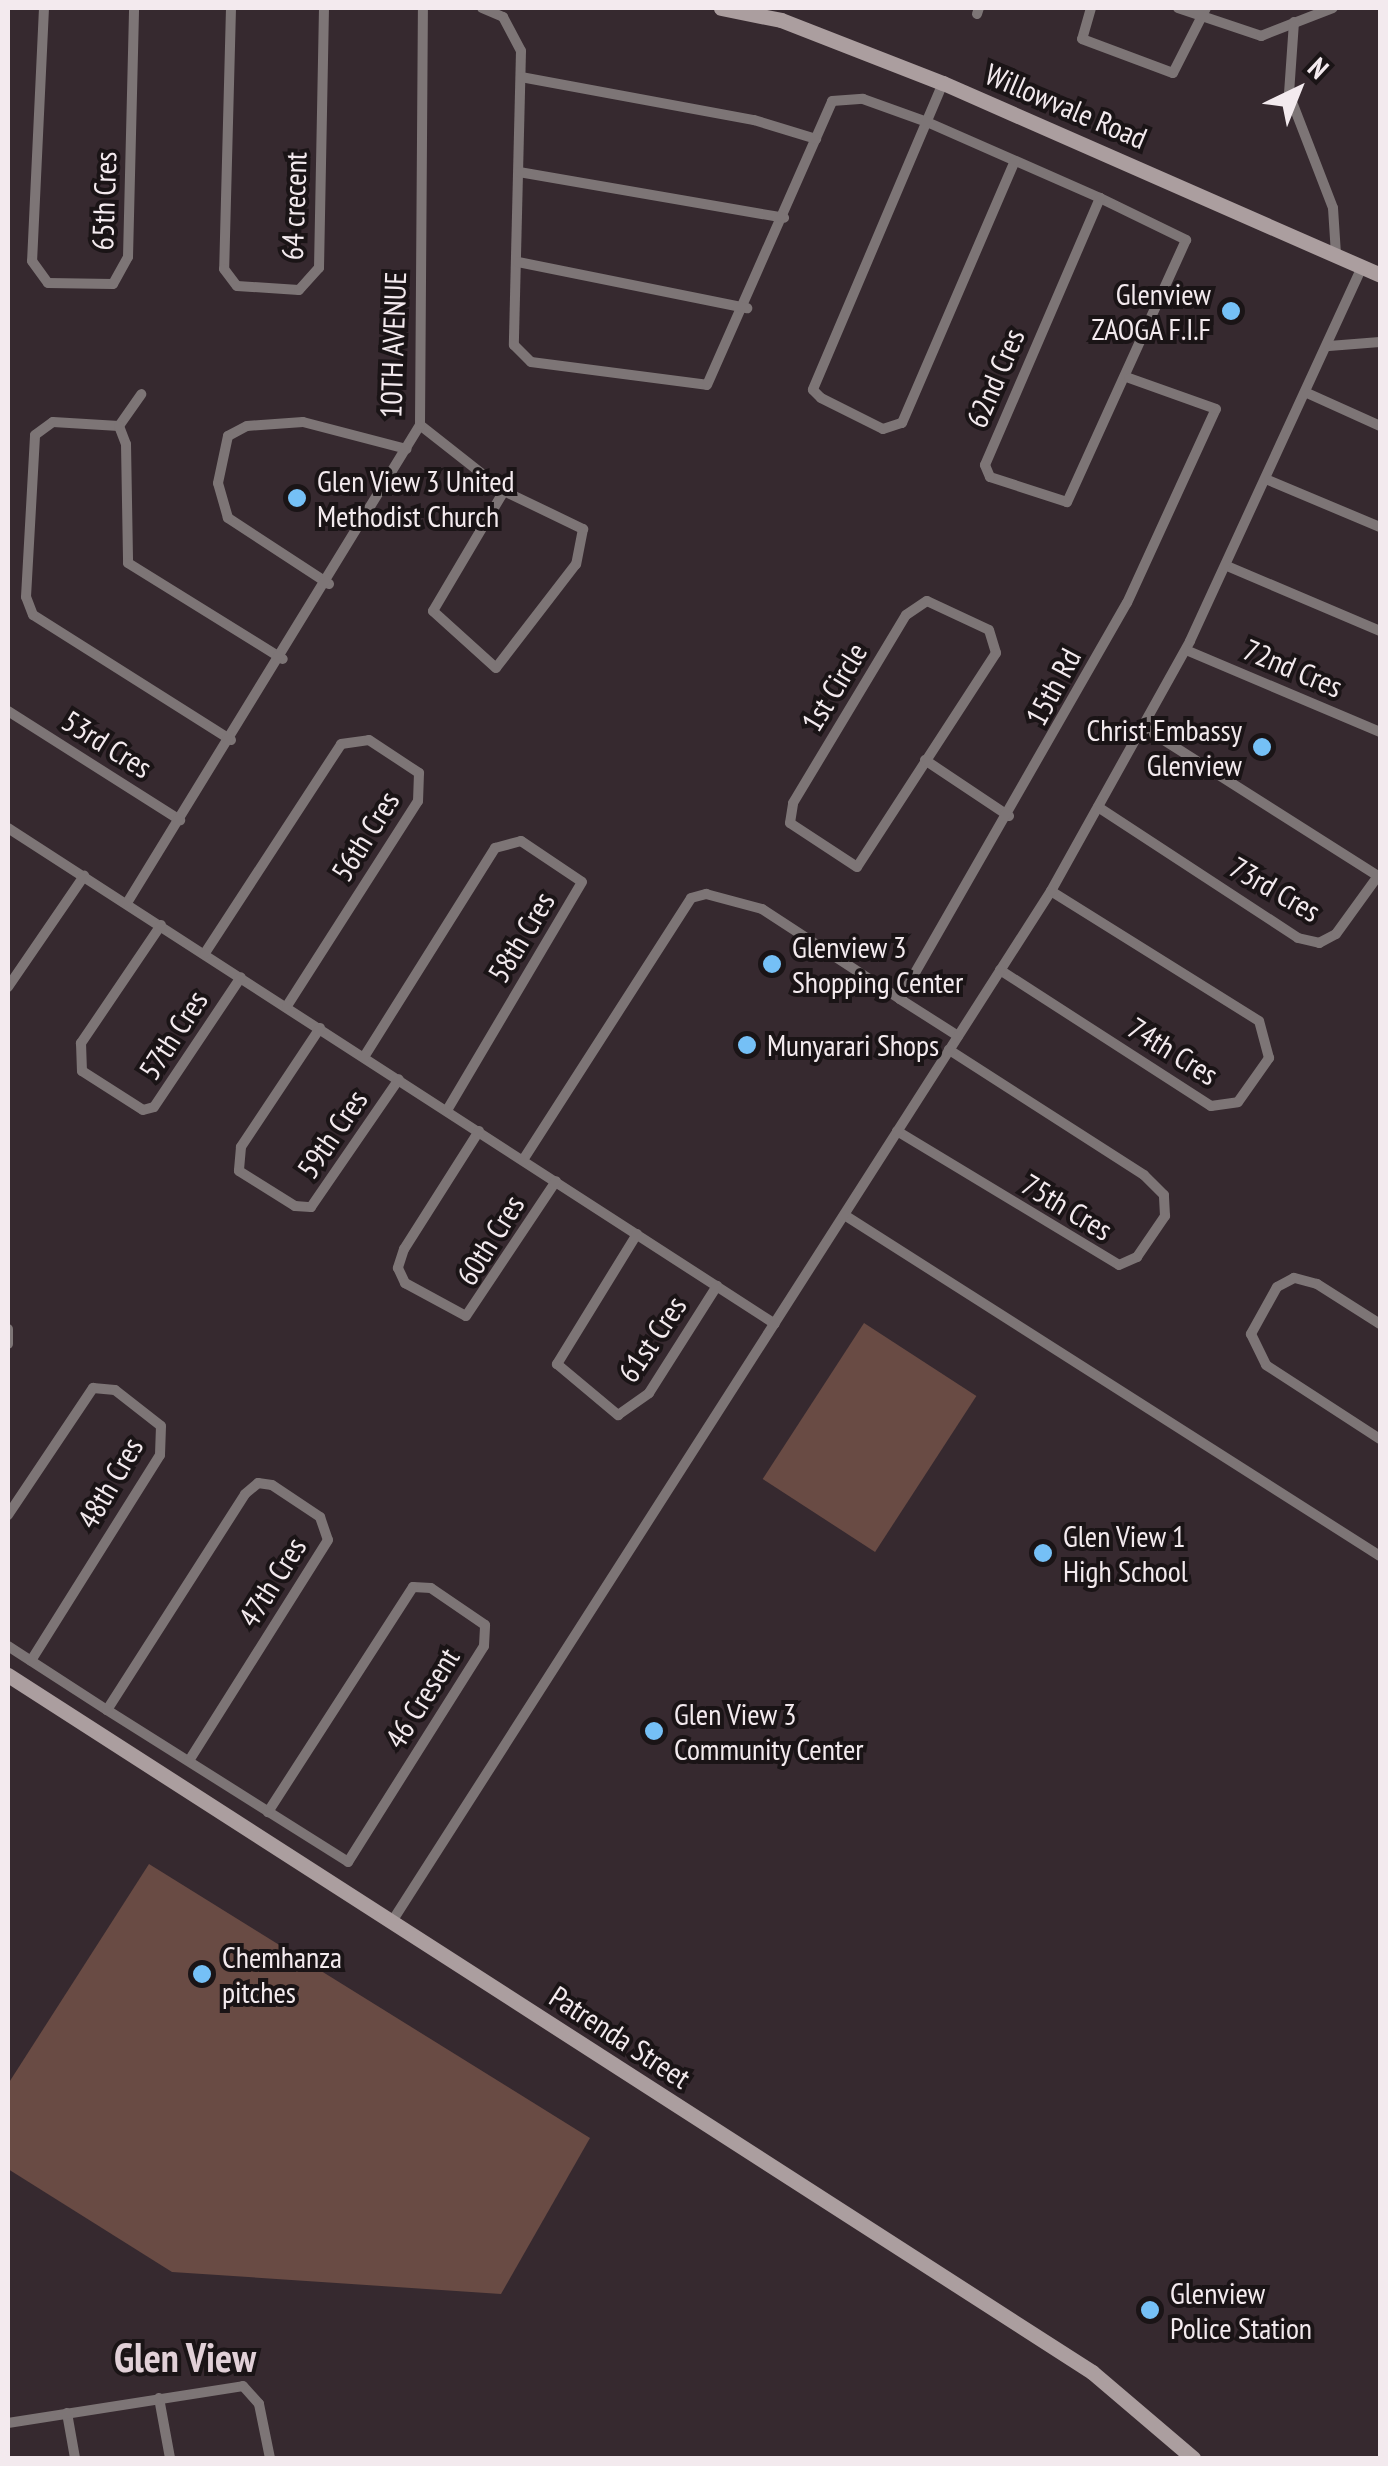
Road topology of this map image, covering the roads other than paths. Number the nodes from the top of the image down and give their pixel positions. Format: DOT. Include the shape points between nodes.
graph roads {
  1 [pos="44,8"];
  2 [pos="134,8"];
  3 [pos="231,8"];
  4 [pos="324,8"];
  5 [pos="423,8"];
  6 [pos="482,8"];
  7 [pos="721,8"];
  8 [pos="1091,8"];
  9 [pos="1178,8"];
  10 [pos="1333,8"];
  11 [pos="1204,12"];
  12 [pos="1294,22"];
  13 [pos="521,77"];
  14 [pos="943,83"];
  15 [pos="927,122"];
  16 [pos="816,140"];
  17 [pos="1015,161"];
  18 [pos="519,172"];
  19 [pos="1100,198"];
  20 [pos="784,218"];
  21 [pos="1336,254"];
  22 [pos="518,262"];
  23 [pos="1362,268"];
  24 [pos="1380,275"];
  25 [pos="747,308"];
  26 [pos="1380,342"];
  27 [pos="1329,346"];
  28 [pos="1129,378"];
  29 [pos="1307,393"];
  30 [pos="141,394"];
  31 [pos="118,426"];
  32 [pos="420,426"];
  33 [pos="1380,426"];
  34 [pos="407,449"];
  35 [pos="1268,480"];
  36 [pos="504,491"];
  37 [pos="1380,527"];
  38 [pos="1227,566"];
  39 [pos="329,584"];
  40 [pos="1380,631"];
  41 [pos="1186,650"];
  42 [pos="282,659"];
  43 [pos="8,711"];
  44 [pos="1143,727"];
  45 [pos="1380,732"];
  46 [pos="231,740"];
  47 [pos="924,760"];
  48 [pos="1098,807"];
  49 [pos="1009,816"];
  50 [pos="180,820"];
  51 [pos="8,828"];
  52 [pos="84,876"];
  53 [pos="1051,891"];
  54 [pos="127,902"];
  55 [pos="161,924"];
  56 [pos="206,954"];
  57 [pos="1000,970"];
  58 [pos="241,977"];
  59 [pos="8,987"];
  60 [pos="900,999"];
  61 [pos="287,1006"];
  62 [pos="320,1028"];
  63 [pos="958,1036"];
  64 [pos="949,1050"];
  65 [pos="364,1056"];
  66 [pos="398,1079"];
  67 [pos="446,1110"];
  68 [pos="479,1131"];
  69 [pos="898,1131"];
  70 [pos="523,1160"];
  71 [pos="556,1181"];
  72 [pos="846,1216"];
  73 [pos="638,1234"];
  74 [pos="717,1286"];
  75 [pos="775,1324"];
  76 [pos="1380,1324"];
  77 [pos="8,1329"];
  78 [pos="8,1344"];
  79 [pos="1380,1439"];
  80 [pos="8,1514"];
  81 [pos="1380,1556"];
  82 [pos="8,1646"];
  83 [pos="30,1661"];
  84 [pos="8,1675"];
  85 [pos="107,1710"];
  86 [pos="189,1761"];
  87 [pos="268,1812"];
  88 [pos="391,1923"];
  89 [pos="159,2398"];
  90 [pos="67,2413"];
  91 [pos="8,2423"];
  92 [pos="75,2458"];
  93 [pos="170,2458"];
  94 [pos="270,2458"];
  95 [pos="1193,2458"];
  1 -- 2 [label="street, 65th Cres" via="32,261 36,276 64,284 113,284 126,270"];
  3 -- 4 [label="street, 64 crecent" via="224,269 237,286 299,290 318,268"];
  5 -- 32 [label="street, 10TH AVENUE"];
  6 -- 13 [label="street" via="513,28"];
  7 -- 14 [label="street, Willowvale Road" via="781,20"];
  8 -- 11 [label="street" via="1082,39 1173,73"];
  9 -- 11 [label="street"];
  10 -- 12 [label="street"];
  11 -- 12 [label="street" via="1261,36"];
  12 -- 21 [label="street" via="1289,94 1333,208"];
  13 -- 16 [label="street" via="754,120"];
  13 -- 18 [label="street"];
  14 -- 15 [label="street"];
  14 -- 21 [label="street, Willowvale Road"];
  15 -- 16 [label="street" via="839,96"];
  15 -- 17 [label="street"];
  15 -- 17 [label="street" via="814,390 883,429 894,430 906,416"];
  16 -- 20 [label="street"];
  17 -- 19 [label="street"];
  18 -- 20 [label="street"];
  18 -- 22 [label="street"];
  19 -- 28 [label="street, 62nd Cres" via="1186,240"];
  19 -- 28 [label="street, 62nd Cres" via="985,472 1071,500"];
  20 -- 25 [label="street"];
  21 -- 23 [label="street, Willowvale Road"];
  22 -- 25 [label="street"];
  22 -- 25 [label="street" via="514,345 532,362 694,389 717,377"];
  23 -- 24 [label="street, Willowvale Road"];
  23 -- 27 [label="street"];
  26 -- 27 [label="street"];
  27 -- 29 [label="street"];
  28 -- 49 [label="street, 15th Rd" via="1216,409 1127,603"];
  29 -- 33 [label="street"];
  29 -- 35 [label="street"];
  30 -- 31 [label="street"];
  31 -- 42 [label="street" via="126,444 128,563"];
  31 -- 46 [label="street" via="54,422 35,434 28,606 39,622"];
  32 -- 34 [label="street, 10TH AVENUE"];
  32 -- 36 [label="street"];
  34 -- 39 [label="street, 10TH AVENUE"];
  34 -- 39 [label="street" via="304,422 247,426 228,436 218,482 228,518"];
  35 -- 37 [label="street"];
  35 -- 38 [label="street"];
  36 -- 36 [label="street" via="433,611 496,668 576,564 583,529"];
  38 -- 40 [label="street"];
  38 -- 41 [label="street"];
  39 -- 42 [label="street, 10TH AVENUE"];
  41 -- 44 [label="street"];
  41 -- 45 [label="street, 72nd Cres"];
  42 -- 46 [label="street, 10TH AVENUE"];
  43 -- 50 [label="street, 53rd Cres"];
  44 -- 48 [label="street"];
  44 -- 48 [label="street, 73rd Cres" via="1378,876 1336,934 1319,944 1298,938"];
  46 -- 50 [label="street, 10TH AVENUE"];
  47 -- 47 [label="street, 1st Circle" via="858,868 790,823 793,802 896,632 927,601 989,630 996,652"];
  47 -- 49 [label="street"];
  48 -- 53 [label="street"];
  49 -- 60 [label="street, 15th Rd"];
  50 -- 54 [label="street, 10TH AVENUE"];
  51 -- 52 [label="street"];
  52 -- 54 [label="street"];
  52 -- 59 [label="street"];
  53 -- 57 [label="street"];
  53 -- 57 [label="street, 74th Cres" via="1258,1021 1269,1058 1238,1102 1211,1106"];
  54 -- 55 [label="street"];
  55 -- 56 [label="street"];
  55 -- 58 [label="street, 57th Cres" via="81,1043 82,1071 143,1110 154,1107"];
  56 -- 58 [label="street"];
  56 -- 61 [label="street, 56th Cres" via="341,744 369,740 419,773 418,801"];
  57 -- 63 [label="street"];
  58 -- 61 [label="street"];
  60 -- 63 [label="street"];
  60 -- 70 [label="street" via="762,909 706,894 692,898"];
  61 -- 62 [label="street"];
  62 -- 65 [label="street"];
  62 -- 66 [label="street, 59th Cres" via="235,1160 253,1180 295,1206 311,1207"];
  63 -- 64 [label="street"];
  64 -- 69 [label="street"];
  64 -- 69 [label="street, 75th Cres" via="1144,1175 1164,1195 1165,1216 1137,1257 1118,1266"];
  65 -- 66 [label="street"];
  65 -- 67 [label="street, 58th Cres" via="496,848 521,841 582,882"];
  66 -- 67 [label="street"];
  67 -- 68 [label="street"];
  68 -- 70 [label="street"];
  68 -- 71 [label="street, 60th Cres" via="398,1268 454,1315 478,1306"];
  69 -- 72 [label="street"];
  70 -- 71 [label="street"];
  71 -- 73 [label="street"];
  72 -- 75 [label="street"];
  72 -- 81 [label="street"];
  73 -- 74 [label="street"];
  73 -- 74 [label="street, 61st Cres" via="558,1364 618,1415 649,1393"];
  74 -- 75 [label="street"];
  75 -- 88 [label="street"];
  76 -- 79 [label="street" via="1318,1284 1294,1278 1277,1287 1251,1334 1266,1365"];
  77 -- 78 [label="street"];
  80 -- 83 [label="street, 48th Cres" via="93,1388 115,1390 161,1426 160,1455"];
  82 -- 83 [label="street"];
  83 -- 85 [label="street"];
  84 -- 88 [label="street, Patrenda Street"];
  85 -- 86 [label="street"];
  85 -- 86 [label="street, 47th Cres" via="245,1494 258,1483 272,1485 320,1518 328,1540"];
  86 -- 87 [label="street"];
  87 -- 87 [label="street, 46 Cresent" via="413,1587 431,1588 486,1625 484,1646 348,1862"];
  88 -- 95 [label="street, Patrenda Street" via="1092,2372"];
  89 -- 90 [label="street"];
  89 -- 93 [label="street"];
  89 -- 94 [label="street" via="243,2386 260,2404"];
  90 -- 91 [label="street"];
  90 -- 92 [label="street"];
}
